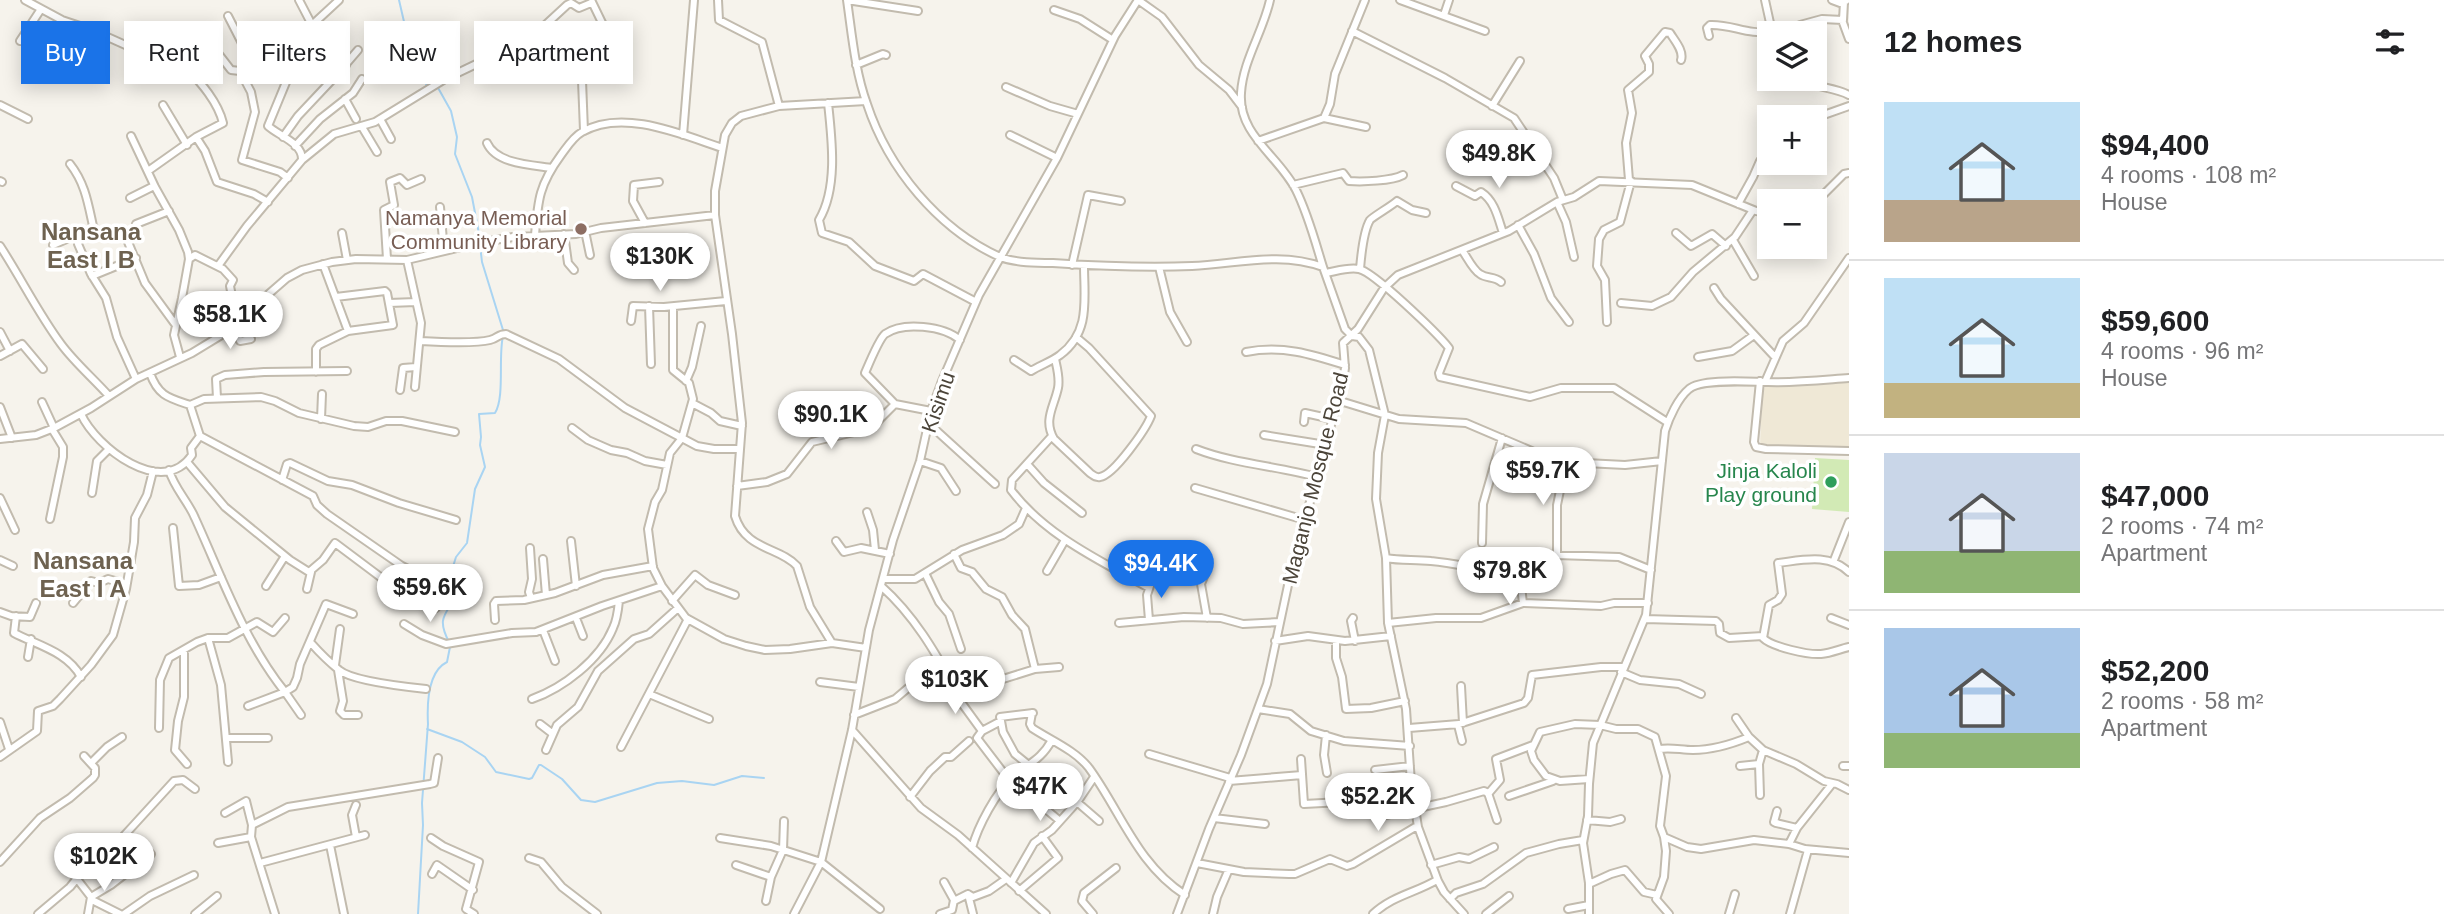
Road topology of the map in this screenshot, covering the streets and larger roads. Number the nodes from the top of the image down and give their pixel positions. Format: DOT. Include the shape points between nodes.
graph roads {
  1 [pos="25,0"];
  2 [pos="299,0"];
  3 [pos="339,0"];
  4 [pos="694,0"];
  5 [pos="718,0"];
  6 [pos="847,0"];
  7 [pos="1139,0"];
  8 [pos="1270,0"];
  9 [pos="1365,0"];
  10 [pos="1400,0"];
  11 [pos="1449,0"];
  12 [pos="1765,0"];
  13 [pos="1832,0"];
  14 [pos="592,1"];
  15 [pos="1846,1"];
  16 [pos="35,2"];
  17 [pos="41,9"];
  18 [pos="1054,10"];
  19 [pos="918,11"];
  20 [pos="1444,15"];
  21 [pos="228,16"];
  22 [pos="1842,20"];
  23 [pos="65,21"];
  24 [pos="310,21"];
  25 [pos="316,21"];
  26 [pos="1770,21"];
  27 [pos="1815,21"];
  28 [pos="1352,31"];
  29 [pos="1485,31"];
  30 [pos="1757,34"];
  31 [pos="237,35"];
  32 [pos="1709,36"];
  33 [pos="1849,39"];
  34 [pos="1113,40"];
  35 [pos="20,41"];
  36 [pos="358,50"];
  37 [pos="886,55"];
  38 [pos="350,59"];
  39 [pos="223,60"];
  40 [pos="1681,60"];
  41 [pos="1520,61"];
  42 [pos="856,65"];
  43 [pos="237,70"];
  44 [pos="362,79"];
  45 [pos="201,84"];
  46 [pos="247,84"];
  47 [pos="286,84"];
  48 [pos="327,84"];
  49 [pos="1006,87"];
  50 [pos="1827,87"];
  51 [pos="1849,95"];
  52 [pos="345,99"];
  53 [pos="866,102"];
  54 [pos="828,103"];
  55 [pos="0,105"];
  56 [pos="163,105"];
  57 [pos="779,106"];
  58 [pos="1492,106"];
  59 [pos="1849,106"];
  60 [pos="1241,107"];
  61 [pos="1078,114"];
  62 [pos="1827,114"];
  63 [pos="1324,118"];
  64 [pos="27,119"];
  65 [pos="356,119"];
  66 [pos="380,119"];
  67 [pos="362,127"];
  68 [pos="1366,127"];
  69 [pos="584,131"];
  70 [pos="131,135"];
  71 [pos="683,135"];
  72 [pos="1010,135"];
  73 [pos="283,137"];
  74 [pos="196,138"];
  75 [pos="391,139"];
  76 [pos="1258,141"];
  77 [pos="487,143"];
  78 [pos="187,145"];
  79 [pos="295,146"];
  80 [pos="722,148"];
  81 [pos="377,152"];
  82 [pos="1057,158"];
  83 [pos="302,160"];
  84 [pos="70,164"];
  85 [pos="552,168"];
  86 [pos="1757,169"];
  87 [pos="148,172"];
  88 [pos="1849,173"];
  89 [pos="1403,175"];
  90 [pos="288,178"];
  91 [pos="421,179"];
  92 [pos="1630,180"];
  93 [pos="659,182"];
  94 [pos="1293,185"];
  95 [pos="155,186"];
  96 [pos="1456,186"];
  97 [pos="1827,191"];
  98 [pos="130,198"];
  99 [pos="1121,201"];
  100 [pos="1560,201"];
  101 [pos="268,202"];
  102 [pos="1738,204"];
  103 [pos="440,207"];
  104 [pos="1753,210"];
  105 [pos="169,211"];
  106 [pos="1757,211"];
  107 [pos="1426,213"];
  108 [pos="715,215"];
  109 [pos="645,223"];
  110 [pos="136,225"];
  111 [pos="1518,225"];
  112 [pos="585,231"];
  113 [pos="342,233"];
  114 [pos="1503,233"];
  115 [pos="1676,233"];
  116 [pos="564,234"];
  117 [pos="536,235"];
  118 [pos="80,238"];
  119 [pos="1733,240"];
  120 [pos="128,242"];
  121 [pos="53,245"];
  122 [pos="0,246"];
  123 [pos="1726,246"];
  124 [pos="1462,250"];
  125 [pos="444,251"];
  126 [pos="590,255"];
  127 [pos="1001,257"];
  128 [pos="1574,257"];
  129 [pos="136,258"];
  130 [pos="1849,258"];
  131 [pos="189,259"];
  132 [pos="387,259"];
  133 [pos="346,260"];
  134 [pos="407,260"];
  135 [pos="323,264"];
  136 [pos="1072,265"];
  137 [pos="1084,265"];
  138 [pos="218,266"];
  139 [pos="1159,267"];
  140 [pos="1360,269"];
  141 [pos="574,270"];
  142 [pos="1325,270"];
  143 [pos="92,276"];
  144 [pos="1754,276"];
  145 [pos="1501,282"];
  146 [pos="1385,286"];
  147 [pos="1714,288"];
  148 [pos="336,297"];
  149 [pos="726,301"];
  150 [pos="416,302"];
  151 [pos="975,302"];
  152 [pos="389,303"];
  153 [pos="1621,303"];
  154 [pos="649,306"];
  155 [pos="673,307"];
  156 [pos="233,320"];
  157 [pos="631,321"];
  158 [pos="1569,322"];
  159 [pos="1607,322"];
  160 [pos="175,324"];
  161 [pos="702,326"];
  162 [pos="348,331"];
  163 [pos="0,332"];
  164 [pos="1754,335"];
  165 [pos="1352,336"];
  166 [pos="1076,337"];
  167 [pos="251,339"];
  168 [pos="960,340"];
  169 [pos="420,341"];
  170 [pos="1187,342"];
  171 [pos="10,351"];
  172 [pos="1246,352"];
  173 [pos="0,356"];
  174 [pos="180,357"];
  175 [pos="1698,357"];
  176 [pos="1775,357"];
  177 [pos="1055,359"];
  178 [pos="1014,360"];
  179 [pos="650,364"];
  180 [pos="1345,365"];
  181 [pos="416,367"];
  182 [pos="43,369"];
  183 [pos="347,371"];
  184 [pos="316,372"];
  185 [pos="150,373"];
  186 [pos="1849,378"];
  187 [pos="136,379"];
  188 [pos="686,381"];
  189 [pos="1763,382"];
  190 [pos="415,387"];
  191 [pos="400,390"];
  192 [pos="322,394"];
  193 [pos="109,396"];
  194 [pos="217,398"];
  195 [pos="1337,400"];
  196 [pos="42,401"];
  197 [pos="692,403"];
  198 [pos="895,404"];
  199 [pos="190,405"];
  200 [pos="1308,405"];
  201 [pos="0,407"];
  202 [pos="931,411"];
  203 [pos="82,414"];
  204 [pos="1311,414"];
  205 [pos="1385,415"];
  206 [pos="321,419"];
  207 [pos="1332,419"];
  208 [pos="1304,422"];
  209 [pos="1667,422"];
  210 [pos="928,424"];
  211 [pos="742,426"];
  212 [pos="53,428"];
  213 [pos="572,428"];
  214 [pos="455,432"];
  215 [pos="1264,435"];
  216 [pos="200,436"];
  217 [pos="1052,436"];
  218 [pos="12,438"];
  219 [pos="682,438"];
  220 [pos="1502,438"];
  221 [pos="0,439"];
  222 [pos="1326,445"];
  223 [pos="109,449"];
  224 [pos="740,449"];
  225 [pos="1196,449"];
  226 [pos="1849,451"];
  227 [pos="920,461"];
  228 [pos="1662,461"];
  229 [pos="187,462"];
  230 [pos="1566,462"];
  231 [pos="1027,464"];
  232 [pos="667,465"];
  233 [pos="169,470"];
  234 [pos="153,471"];
  235 [pos="1317,477"];
  236 [pos="282,480"];
  237 [pos="995,484"];
  238 [pos="737,486"];
  239 [pos="1195,488"];
  240 [pos="956,491"];
  241 [pos="92,493"];
  242 [pos="0,498"];
  243 [pos="1026,508"];
  244 [pos="867,512"];
  245 [pos="1082,513"];
  246 [pos="50,519"];
  247 [pos="456,520"];
  248 [pos="1305,520"];
  249 [pos="1849,522"];
  250 [pos="173,528"];
  251 [pos="15,530"];
  252 [pos="1065,540"];
  253 [pos="571,541"];
  254 [pos="836,541"];
  255 [pos="1482,543"];
  256 [pos="530,548"];
  257 [pos="875,550"];
  258 [pos="890,554"];
  259 [pos="954,554"];
  260 [pos="285,556"];
  261 [pos="1557,556"];
  262 [pos="1206,558"];
  263 [pos="1386,558"];
  264 [pos="543,559"];
  265 [pos="0,560"];
  266 [pos="1834,560"];
  267 [pos="13,566"];
  268 [pos="653,566"];
  269 [pos="1651,570"];
  270 [pos="1047,571"];
  271 [pos="311,572"];
  272 [pos="1849,572"];
  273 [pos="925,573"];
  274 [pos="221,577"];
  275 [pos="1153,577"];
  276 [pos="426,578"];
  277 [pos="1520,578"];
  278 [pos="882,582"];
  279 [pos="126,584"];
  280 [pos="266,586"];
  281 [pos="576,586"];
  282 [pos="662,586"];
  283 [pos="1149,588"];
  284 [pos="307,589"];
  285 [pos="546,595"];
  286 [pos="735,595"];
  287 [pos="531,598"];
  288 [pos="619,601"];
  289 [pos="672,601"];
  290 [pos="36,603"];
  291 [pos="73,603"];
  292 [pos="1523,603"];
  293 [pos="1648,603"];
  294 [pos="436,608"];
  295 [pos="678,608"];
  296 [pos="1,613"];
  297 [pos="353,614"];
  298 [pos="16,617"];
  299 [pos="285,618"];
  300 [pos="576,618"];
  301 [pos="1207,618"];
  302 [pos="1353,618"];
  303 [pos="1831,618"];
  304 [pos="688,619"];
  305 [pos="1645,619"];
  306 [pos="495,620"];
  307 [pos="1149,620"];
  308 [pos="0,622"];
  309 [pos="1279,622"];
  310 [pos="1119,623"];
  311 [pos="1388,623"];
  312 [pos="404,624"];
  313 [pos="1849,625"];
  314 [pos="245,628"];
  315 [pos="340,629"];
  316 [pos="543,630"];
  317 [pos="583,636"];
  318 [pos="1391,636"];
  319 [pos="1763,636"];
  320 [pos="208,638"];
  321 [pos="31,639"];
  322 [pos="1336,640"];
  323 [pos="1275,641"];
  324 [pos="1355,641"];
  325 [pos="311,643"];
  326 [pos="832,643"];
  327 [pos="1849,647"];
  328 [pos="866,648"];
  329 [pos="961,649"];
  330 [pos="184,650"];
  331 [pos="29,657"];
  332 [pos="594,657"];
  333 [pos="555,661"];
  334 [pos="942,665"];
  335 [pos="337,667"];
  336 [pos="1059,667"];
  337 [pos="1035,669"];
  338 [pos="1622,669"];
  339 [pos="81,677"];
  340 [pos="594,678"];
  341 [pos="820,682"];
  342 [pos="1461,686"];
  343 [pos="859,687"];
  344 [pos="426,689"];
  345 [pos="285,692"];
  346 [pos="649,694"];
  347 [pos="958,694"];
  348 [pos="1701,694"];
  349 [pos="532,699"];
  350 [pos="1405,701"];
  351 [pos="248,706"];
  352 [pos="1258,709"];
  353 [pos="301,715"];
  354 [pos="358,715"];
  355 [pos="854,715"];
  356 [pos="1736,718"];
  357 [pos="709,719"];
  358 [pos="1001,721"];
  359 [pos="0,722"];
  360 [pos="540,724"];
  361 [pos="1461,724"];
  362 [pos="1600,724"];
  363 [pos="159,728"];
  364 [pos="1409,728"];
  365 [pos="852,730"];
  366 [pos="982,731"];
  367 [pos="553,734"];
  368 [pos="1326,735"];
  369 [pos="122,737"];
  370 [pos="1749,737"];
  371 [pos="226,738"];
  372 [pos="268,738"];
  373 [pos="1052,740"];
  374 [pos="969,741"];
  375 [pos="1462,741"];
  376 [pos="1410,746"];
  377 [pos="1533,746"];
  378 [pos="621,747"];
  379 [pos="9,749"];
  380 [pos="1659,749"];
  381 [pos="546,750"];
  382 [pos="1763,750"];
  383 [pos="1149,754"];
  384 [pos="85,756"];
  385 [pos="0,757"];
  386 [pos="438,758"];
  387 [pos="1301,759"];
  388 [pos="228,762"];
  389 [pos="91,763"];
  390 [pos="187,764"];
  391 [pos="1759,764"];
  392 [pos="1028,766"];
  393 [pos="1410,766"];
  394 [pos="1740,766"];
  395 [pos="1376,771"];
  396 [pos="1326,774"];
  397 [pos="1302,775"];
  398 [pos="1094,777"];
  399 [pos="1010,779"];
  400 [pos="1589,779"];
  401 [pos="1229,780"];
  402 [pos="1553,781"];
  403 [pos="1832,784"];
  404 [pos="195,789"];
  405 [pos="1849,790"];
  406 [pos="1412,791"];
  407 [pos="1488,794"];
  408 [pos="1760,795"];
  409 [pos="1510,796"];
  410 [pos="910,797"];
  411 [pos="1077,801"];
  412 [pos="356,805"];
  413 [pos="1414,808"];
  414 [pos="1777,811"];
  415 [pos="225,813"];
  416 [pos="1376,817"];
  417 [pos="1214,818"];
  418 [pos="1621,819"];
  419 [pos="1497,820"];
  420 [pos="1587,820"];
  421 [pos="784,821"];
  422 [pos="1060,821"];
  423 [pos="1099,821"];
  424 [pos="1265,824"];
  425 [pos="252,825"];
  426 [pos="1418,826"];
  427 [pos="1797,828"];
  428 [pos="365,835"];
  429 [pos="1042,836"];
  430 [pos="251,837"];
  431 [pos="356,837"];
  432 [pos="1664,837"];
  433 [pos="431,838"];
  434 [pos="720,838"];
  435 [pos="1583,840"];
  436 [pos="218,843"];
  437 [pos="1789,844"];
  438 [pos="330,845"];
  439 [pos="1494,847"];
  440 [pos="972,848"];
  441 [pos="1808,849"];
  442 [pos="782,850"];
  443 [pos="1849,853"];
  444 [pos="151,854"];
  445 [pos="530,858"];
  446 [pos="0,862"];
  447 [pos="821,862"];
  448 [pos="260,863"];
  449 [pos="1197,863"];
  450 [pos="736,864"];
  451 [pos="1431,865"];
  452 [pos="1116,868"];
  453 [pos="1229,869"];
  454 [pos="432,874"];
  455 [pos="194,875"];
  456 [pos="771,877"];
  457 [pos="77,879"];
  458 [pos="1437,880"];
  459 [pos="944,881"];
  460 [pos="1008,881"];
  461 [pos="1589,884"];
  462 [pos="472,890"];
  463 [pos="1019,891"];
  464 [pos="968,894"];
  465 [pos="1735,894"];
  466 [pos="1185,895"];
  467 [pos="1657,895"];
  468 [pos="217,896"];
  469 [pos="1509,896"];
  470 [pos="92,898"];
  471 [pos="1450,898"];
  472 [pos="766,901"];
  473 [pos="954,901"];
  474 [pos="1589,905"];
  475 [pos="1039,908"];
  476 [pos="880,909"];
  477 [pos="1568,909"];
  478 [pos="38,914"];
  479 [pos="88,914"];
  480 [pos="122,914"];
  481 [pos="195,914"];
  482 [pos="275,914"];
  483 [pos="344,914"];
  484 [pos="474,914"];
  485 [pos="597,914"];
  486 [pos="794,914"];
  487 [pos="940,914"];
  488 [pos="973,914"];
  489 [pos="1033,914"];
  490 [pos="1046,914"];
  491 [pos="1093,914"];
  492 [pos="1177,914"];
  493 [pos="1213,914"];
  494 [pos="1373,914"];
  495 [pos="1464,914"];
  496 [pos="1486,914"];
  497 [pos="1589,914"];
  498 [pos="1670,914"];
  499 [pos="1729,914"];
  500 [pos="1790,914"];
  1 -- 16 [label="street"];
  2 -- 24 [label="street"];
  3 -- 25 [label="street"];
  4 -- 71 [label="street"];
  5 -- 57 [label="street" via="719,20 762,42"];
  6 -- 19 [label="street"];
  6 -- 42 [label="street"];
  7 -- 34 [label="street, Kisimu"];
  7 -- 60 [label="street" via="1162,17 1199,65 1229,90"];
  8 -- 60 [label="street" via="1246,67"];
  9 -- 28 [label="street"];
  10 -- 20 [label="street"];
  11 -- 20 [label="street"];
  12 -- 26 [label="street"];
  13 -- 15 [label="street"];
  14 -- 66 [label="street" via="577,8 567,5 530,36"];
  14 -- 69 [label="street" via="607,36 581,55"];
  15 -- 22 [label="street"];
  16 -- 17 [label="street"];
  17 -- 23 [label="street"];
  17 -- 35 [label="street"];
  18 -- 34 [label="street" via="1080,19"];
  20 -- 29 [label="street"];
  21 -- 31 [label="street"];
  22 -- 27 [label="street"];
  22 -- 33 [label="street"];
  28 -- 58 [label="street"];
  28 -- 63 [label="street"];
  30 -- 32 [label="street" via="1717,25 1708,27"];
  34 -- 61 [label="street, Kisimu"];
  36 -- 38 [label="street"];
  37 -- 42 [label="street"];
  39 -- 43 [label="street"];
  40 -- 92 [label="street" via="1678,45 1665,32 1646,54 1650,69 1627,92 1632,113 1626,142"];
  41 -- 58 [label="street"];
  42 -- 53 [label="street"];
  44 -- 52 [label="street"];
  45 -- 74 [label="street" via="223,122"];
  46 -- 90 [label="street" via="255,112 242,160"];
  47 -- 73 [label="street" via="268,126"];
  48 -- 73 [label="street"];
  49 -- 61 [label="street"];
  50 -- 51 [label="street"];
  52 -- 65 [label="street"];
  52 -- 79 [label="street"];
  53 -- 54 [label="street"];
  53 -- 127 [label="street" via="884,144 928,207"];
  54 -- 57 [label="street"];
  54 -- 151 [label="street" via="833,156 827,206 819,220 822,233 849,242 875,266 914,281 923,274"];
  55 -- 64 [label="street"];
  56 -- 78 [label="street"];
  57 -- 80 [label="street" via="741,116 732,123"];
  58 -- 100 [label="street" via="1517,122 1554,178"];
  59 -- 62 [label="street"];
  60 -- 76 [label="street"];
  61 -- 82 [label="street, Kisimu"];
  63 -- 68 [label="street"];
  63 -- 76 [label="street"];
  66 -- 67 [label="street"];
  66 -- 75 [label="street"];
  67 -- 81 [label="street"];
  67 -- 83 [label="street" via="334,134"];
  69 -- 71 [label="street" via="629,123"];
  69 -- 85 [label="street"];
  70 -- 87 [label="street"];
  71 -- 80 [label="street"];
  72 -- 82 [label="street"];
  73 -- 79 [label="street"];
  74 -- 78 [label="street"];
  74 -- 101 [label="street" via="217,181"];
  76 -- 94 [label="street"];
  77 -- 85 [label="street" via="514,162"];
  78 -- 87 [label="street"];
  79 -- 83 [label="street"];
  80 -- 108 [label="street"];
  82 -- 127 [label="street, Kisimu"];
  83 -- 90 [label="street"];
  84 -- 118 [label="street" via="85,188 96,230"];
  85 -- 117 [label="street" via="540,191"];
  86 -- 102 [label="street"];
  87 -- 95 [label="street"];
  88 -- 97 [label="street"];
  89 -- 94 [label="street" via="1394,180 1349,181 1343,173"];
  90 -- 101 [label="street"];
  91 -- 132 [label="street" via="407,185 400,178 390,182 395,203 384,210"];
  92 -- 100 [label="street, Maganjo Mosque Road" via="1599,181"];
  92 -- 102 [label="street, Maganjo Mosque Road" via="1692,185"];
  92 -- 159 [label="street" via="1620,222 1604,230 1599,239 1597,266 1605,280"];
  93 -- 109 [label="street" via="634,185 633,201"];
  94 -- 142 [label="street"];
  95 -- 98 [label="street"];
  95 -- 105 [label="street"];
  96 -- 114 [label="street" via="1475,196 1484,193 1494,205"];
  99 -- 136 [label="street" via="1088,195"];
  100 -- 111 [label="street, Maganjo Mosque Road"];
  100 -- 128 [label="street"];
  101 -- 138 [label="street"];
  102 -- 104 [label="street, Maganjo Mosque Road"];
  103 -- 125 [label="street"];
  104 -- 106 [label="street, Maganjo Mosque Road"];
  104 -- 119 [label="street"];
  105 -- 110 [label="street"];
  105 -- 131 [label="street"];
  107 -- 140 [label="street" via="1397,201 1370,220"];
  108 -- 109 [label="street"];
  108 -- 149 [label="street"];
  109 -- 112 [label="street"];
  111 -- 114 [label="street, Maganjo Mosque Road"];
  111 -- 158 [label="street" via="1551,298"];
  112 -- 116 [label="street"];
  112 -- 126 [label="street"];
  113 -- 133 [label="street"];
  114 -- 124 [label="street, Maganjo Mosque Road"];
  115 -- 123 [label="street" via="1691,246 1712,234"];
  116 -- 117 [label="street"];
  116 -- 141 [label="street" via="568,263"];
  117 -- 125 [label="street"];
  118 -- 121 [label="street"];
  118 -- 143 [label="street" via="78,244"];
  119 -- 123 [label="street"];
  119 -- 144 [label="street"];
  120 -- 129 [label="street"];
  122 -- 193 [label="street" via="57,338"];
  123 -- 153 [label="street" via="1665,300 1652,306"];
  124 -- 145 [label="street" via="1478,273"];
  124 -- 146 [label="street, Maganjo Mosque Road" via="1398,275"];
  125 -- 134 [label="street"];
  127 -- 136 [label="street"];
  127 -- 151 [label="street, Kisimu"];
  129 -- 143 [label="street"];
  129 -- 160 [label="street" via="145,283"];
  130 -- 176 [label="street"];
  131 -- 138 [label="street" via="195,255"];
  131 -- 160 [label="street"];
  132 -- 133 [label="street"];
  132 -- 134 [label="street"];
  133 -- 135 [label="street"];
  134 -- 150 [label="street"];
  135 -- 148 [label="street"];
  135 -- 156 [label="street" via="287,278"];
  136 -- 137 [label="street"];
  137 -- 139 [label="street"];
  137 -- 166 [label="street" via="1084,320"];
  138 -- 156 [label="street" via="233,280"];
  139 -- 142 [label="street" via="1284,258 1304,260"];
  139 -- 170 [label="street" via="1170,312"];
  140 -- 142 [label="street"];
  140 -- 146 [label="street"];
  142 -- 165 [label="street" via="1345,330"];
  143 -- 187 [label="street" via="106,298"];
  146 -- 165 [label="street, Maganjo Mosque Road"];
  146 -- 209 [label="street" via="1450,348 1440,377 1530,397 1561,388 1614,388"];
  147 -- 164 [label="street"];
  148 -- 152 [label="street" via="383,290"];
  148 -- 162 [label="street"];
  149 -- 155 [label="street"];
  149 -- 211 [label="street"];
  150 -- 152 [label="street"];
  150 -- 169 [label="street"];
  151 -- 168 [label="street, Kisimu"];
  152 -- 162 [label="street" via="393,325"];
  154 -- 155 [label="street"];
  154 -- 157 [label="street" via="632,307"];
  154 -- 179 [label="street"];
  155 -- 188 [label="street" via="673,370"];
  156 -- 167 [label="street" via="240,341"];
  156 -- 174 [label="street" via="220,336"];
  160 -- 174 [label="street"];
  161 -- 188 [label="street"];
  162 -- 184 [label="street" via="317,347"];
  163 -- 171 [label="street"];
  164 -- 175 [label="street" via="1732,351"];
  164 -- 176 [label="street"];
  165 -- 180 [label="street, Maganjo Mosque Road" via="1343,343"];
  165 -- 205 [label="street" via="1359,337 1369,350"];
  166 -- 177 [label="street"];
  166 -- 217 [label="street" via="1151,418 1115,468 1099,478"];
  168 -- 198 [label="street" via="926,327 884,335 865,373"];
  168 -- 202 [label="street, Kisimu"];
  169 -- 181 [label="street"];
  169 -- 219 [label="street" via="490,340 503,334 547,352 625,408"];
  171 -- 173 [label="street"];
  171 -- 182 [label="street" via="22,344"];
  172 -- 180 [label="street" via="1293,350"];
  174 -- 185 [label="street"];
  176 -- 189 [label="street"];
  177 -- 178 [label="street" via="1031,371"];
  177 -- 217 [label="street" via="1059,385 1048,420"];
  180 -- 195 [label="street, Maganjo Mosque Road"];
  181 -- 190 [label="street"];
  181 -- 191 [label="street" via="403,368"];
  183 -- 184 [label="street"];
  184 -- 194 [label="street" via="225,375 216,379"];
  185 -- 187 [label="street"];
  185 -- 199 [label="street" via="167,398"];
  186 -- 189 [label="street"];
  187 -- 193 [label="street"];
  188 -- 197 [label="street"];
  189 -- 209 [label="street" via="1737,380 1692,387"];
  189 -- 226 [label="street" via="1755,446"];
  192 -- 206 [label="street"];
  193 -- 203 [label="street"];
  194 -- 199 [label="street"];
  194 -- 206 [label="street" via="265,398"];
  195 -- 205 [label="street"];
  195 -- 207 [label="street, Maganjo Mosque Road"];
  196 -- 212 [label="street"];
  197 -- 211 [label="street" via="725,423"];
  197 -- 219 [label="street"];
  198 -- 202 [label="street"];
  198 -- 238 [label="street" via="871,428 812,442 787,474"];
  199 -- 216 [label="street"];
  200 -- 204 [label="street"];
  201 -- 218 [label="street"];
  202 -- 210 [label="street, Kisimu"];
  203 -- 212 [label="street"];
  203 -- 223 [label="street"];
  204 -- 207 [label="street"];
  204 -- 208 [label="street" via="1305,413"];
  205 -- 220 [label="street" via="1466,423"];
  205 -- 263 [label="street" via="1376,491"];
  206 -- 214 [label="street" via="364,427 402,421"];
  207 -- 222 [label="street, Maganjo Mosque Road"];
  209 -- 228 [label="street"];
  210 -- 227 [label="street, Kisimu"];
  210 -- 237 [label="street"];
  211 -- 224 [label="street"];
  212 -- 218 [label="street"];
  212 -- 246 [label="street" via="63,457"];
  213 -- 232 [label="street" via="603,447"];
  215 -- 222 [label="street"];
  216 -- 229 [label="street"];
  216 -- 236 [label="street"];
  217 -- 231 [label="street"];
  218 -- 221 [label="street"];
  219 -- 224 [label="street" via="705,448"];
  219 -- 232 [label="street"];
  220 -- 230 [label="street"];
  220 -- 255 [label="street" via="1483,503"];
  222 -- 235 [label="street, Maganjo Mosque Road"];
  223 -- 234 [label="street" via="133,466"];
  223 -- 241 [label="street" via="97,461"];
  224 -- 238 [label="street"];
  225 -- 235 [label="street"];
  227 -- 240 [label="street" via="941,468"];
  227 -- 258 [label="street, Kisimu"];
  228 -- 230 [label="street" via="1625,465"];
  228 -- 269 [label="street"];
  229 -- 233 [label="street"];
  229 -- 260 [label="street" via="225,507"];
  230 -- 261 [label="street" via="1557,505"];
  231 -- 243 [label="street" via="1010,486"];
  231 -- 245 [label="street"];
  232 -- 268 [label="street" via="648,529"];
  233 -- 234 [label="street"];
  233 -- 274 [label="street"];
  234 -- 279 [label="street" via="135,518"];
  235 -- 248 [label="street, Maganjo Mosque Road"];
  236 -- 247 [label="street" via="290,463 328,481"];
  236 -- 276 [label="street" via="313,496 327,514"];
  238 -- 326 [label="street" via="737,524 756,542 794,562 810,607"];
  239 -- 248 [label="street"];
  242 -- 251 [label="street"];
  243 -- 252 [label="street"];
  243 -- 259 [label="street" via="1019,524 1003,536"];
  244 -- 257 [label="street"];
  248 -- 309 [label="street, Maganjo Mosque Road"];
  249 -- 266 [label="street"];
  250 -- 274 [label="street" via="179,586"];
  252 -- 270 [label="street"];
  252 -- 283 [label="street"];
  253 -- 281 [label="street"];
  254 -- 257 [label="street" via="844,552"];
  256 -- 287 [label="street"];
  257 -- 258 [label="street"];
  258 -- 278 [label="street, Kisimu"];
  259 -- 273 [label="street"];
  259 -- 337 [label="street" via="961,568 970,570 986,589 1002,597 1025,629"];
  260 -- 271 [label="street"];
  260 -- 280 [label="street"];
  261 -- 269 [label="street" via="1619,557"];
  261 -- 277 [label="street" via="1521,555"];
  262 -- 301 [label="street" via="1201,584"];
  263 -- 277 [label="street" via="1434,561"];
  263 -- 311 [label="street"];
  264 -- 285 [label="street"];
  265 -- 267 [label="street"];
  266 -- 272 [label="street"];
  266 -- 319 [label="street" via="1778,563 1782,594 1769,605"];
  268 -- 281 [label="street" via="603,575"];
  268 -- 282 [label="street"];
  269 -- 293 [label="street"];
  271 -- 284 [label="street"];
  271 -- 294 [label="street" via="335,543 387,582"];
  273 -- 278 [label="street" via="910,580"];
  273 -- 329 [label="street"];
  274 -- 314 [label="street"];
  275 -- 283 [label="street"];
  277 -- 292 [label="street"];
  278 -- 328 [label="street, Kisimu"];
  278 -- 334 [label="street" via="911,616"];
  279 -- 291 [label="street" via="91,581"];
  279 -- 339 [label="street" via="113,635"];
  281 -- 285 [label="street"];
  282 -- 288 [label="street"];
  282 -- 289 [label="street"];
  283 -- 307 [label="street"];
  285 -- 287 [label="street"];
  286 -- 289 [label="street" via="695,575"];
  287 -- 306 [label="street" via="494,602"];
  288 -- 300 [label="street"];
  288 -- 332 [label="street" via="615,625"];
  289 -- 295 [label="street"];
  290 -- 298 [label="street" via="30,617"];
  292 -- 293 [label="street"];
  292 -- 311 [label="street" via="1481,618"];
  293 -- 305 [label="street"];
  295 -- 304 [label="street"];
  295 -- 340 [label="street" via="649,634 634,639"];
  296 -- 298 [label="street"];
  296 -- 308 [label="street"];
  297 -- 325 [label="street" via="327,602"];
  298 -- 321 [label="street" via="14,633"];
  299 -- 314 [label="street" via="274,632 259,622"];
  300 -- 316 [label="street"];
  300 -- 317 [label="street"];
  301 -- 307 [label="street"];
  301 -- 309 [label="street" via="1243,624"];
  302 -- 324 [label="street"];
  303 -- 313 [label="street"];
  304 -- 326 [label="street" via="724,639 765,650"];
  304 -- 346 [label="street"];
  305 -- 319 [label="street" via="1716,621 1726,637"];
  305 -- 338 [label="street"];
  307 -- 310 [label="street"];
  309 -- 323 [label="street, Maganjo Mosque Road"];
  311 -- 318 [label="street"];
  312 -- 316 [label="street" via="449,643"];
  314 -- 320 [label="street" via="228,638"];
  314 -- 345 [label="street"];
  315 -- 335 [label="street"];
  316 -- 333 [label="street"];
  318 -- 324 [label="street"];
  318 -- 350 [label="street"];
  319 -- 327 [label="street" via="1778,646 1819,654"];
  320 -- 330 [label="street"];
  320 -- 371 [label="street" via="221,685"];
  321 -- 331 [label="street"];
  321 -- 339 [label="street" via="61,655"];
  322 -- 323 [label="street" via="1308,636"];
  322 -- 324 [label="street"];
  322 -- 350 [label="street" via="1346,709"];
  323 -- 352 [label="street, Maganjo Mosque Road"];
  325 -- 335 [label="street"];
  325 -- 345 [label="street" via="293,687"];
  326 -- 328 [label="street"];
  328 -- 343 [label="street, Kisimu"];
  330 -- 363 [label="street" via="169,658 160,680"];
  330 -- 390 [label="street" via="184,697 175,750"];
  332 -- 340 [label="street"];
  332 -- 349 [label="street" via="559,686"];
  334 -- 347 [label="street"];
  334 -- 355 [label="street" via="895,699"];
  335 -- 344 [label="street" via="349,675"];
  335 -- 354 [label="street" via="341,713"];
  336 -- 337 [label="street"];
  337 -- 347 [label="street"];
  338 -- 348 [label="street" via="1640,680 1679,684"];
  338 -- 361 [label="street" via="1532,675 1527,702"];
  338 -- 362 [label="street"];
  339 -- 379 [label="street" via="53,706 38,711 37,731"];
  340 -- 367 [label="street" via="583,701"];
  341 -- 343 [label="street"];
  342 -- 361 [label="street"];
  343 -- 355 [label="street, Kisimu"];
  345 -- 351 [label="street"];
  345 -- 353 [label="street"];
  346 -- 357 [label="street"];
  346 -- 378 [label="street"];
  347 -- 366 [label="street"];
  350 -- 364 [label="street"];
  352 -- 368 [label="street" via="1290,714 1311,731"];
  352 -- 401 [label="street, Maganjo Mosque Road"];
  355 -- 365 [label="street, Kisimu"];
  356 -- 370 [label="street"];
  358 -- 366 [label="street"];
  358 -- 373 [label="street" via="1000,717 1033,713 1032,728"];
  358 -- 392 [label="street" via="1013,750"];
  359 -- 379 [label="street"];
  360 -- 367 [label="street"];
  361 -- 364 [label="street"];
  361 -- 375 [label="street"];
  362 -- 377 [label="street" via="1551,728 1540,732"];
  362 -- 380 [label="street" via="1652,734"];
  362 -- 400 [label="street"];
  364 -- 376 [label="street"];
  365 -- 410 [label="street"];
  365 -- 447 [label="street, Kisimu"];
  366 -- 399 [label="street" via="977,739"];
  367 -- 381 [label="street"];
  368 -- 376 [label="street" via="1344,741"];
  368 -- 396 [label="street"];
  369 -- 389 [label="street"];
  370 -- 380 [label="street" via="1696,750"];
  370 -- 382 [label="street"];
  371 -- 372 [label="street"];
  371 -- 388 [label="street"];
  373 -- 392 [label="street" via="1043,756"];
  373 -- 398 [label="street" via="1081,760"];
  374 -- 410 [label="street" via="937,764"];
  376 -- 393 [label="street"];
  377 -- 402 [label="street" via="1534,760"];
  377 -- 407 [label="street" via="1496,759 1500,780"];
  379 -- 385 [label="street"];
  380 -- 432 [label="street" via="1666,776 1660,827"];
  382 -- 391 [label="street"];
  382 -- 403 [label="street"];
  383 -- 401 [label="street"];
  384 -- 389 [label="street"];
  386 -- 425 [label="street" via="434,783 288,807"];
  387 -- 397 [label="street"];
  389 -- 446 [label="street" via="96,772 93,778 40,818"];
  391 -- 394 [label="street"];
  391 -- 408 [label="street"];
  392 -- 399 [label="street"];
  392 -- 411 [label="street" via="1048,774"];
  393 -- 395 [label="street"];
  393 -- 406 [label="street"];
  397 -- 401 [label="street"];
  397 -- 406 [label="street" via="1306,804"];
  398 -- 411 [label="street"];
  398 -- 466 [label="street" via="1143,856 1170,886"];
  399 -- 422 [label="street"];
  399 -- 440 [label="street" via="977,829"];
  400 -- 402 [label="street"];
  400 -- 420 [label="street"];
  401 -- 417 [label="street, Maganjo Mosque Road"];
  402 -- 409 [label="street"];
  403 -- 405 [label="street"];
  403 -- 427 [label="street"];
  404 -- 457 [label="street" via="183,780 174,781 117,848"];
  406 -- 413 [label="street"];
  407 -- 413 [label="street" via="1484,791"];
  407 -- 419 [label="street"];
  410 -- 440 [label="street"];
  411 -- 422 [label="street"];
  411 -- 423 [label="street"];
  412 -- 431 [label="street" via="352,815"];
  413 -- 416 [label="street"];
  413 -- 426 [label="street"];
  414 -- 427 [label="street" via="1774,822"];
  415 -- 425 [label="street" via="246,802"];
  417 -- 424 [label="street"];
  417 -- 449 [label="street, Maganjo Mosque Road"];
  418 -- 420 [label="street"];
  420 -- 435 [label="street"];
  421 -- 442 [label="street"];
  422 -- 429 [label="street"];
  425 -- 430 [label="street"];
  426 -- 451 [label="street"];
  426 -- 453 [label="street" via="1347,866 1330,859 1295,874"];
  427 -- 437 [label="street"];
  428 -- 431 [label="street"];
  429 -- 460 [label="street"];
  429 -- 463 [label="street" via="1058,858"];
  430 -- 436 [label="street"];
  430 -- 448 [label="street"];
  431 -- 438 [label="street"];
  432 -- 437 [label="street" via="1701,849 1747,841"];
  432 -- 467 [label="street" via="1664,877"];
  433 -- 462 [label="street" via="479,862"];
  434 -- 442 [label="street"];
  435 -- 461 [label="street"];
  435 -- 471 [label="street" via="1525,853 1483,884"];
  437 -- 441 [label="street"];
  438 -- 448 [label="street"];
  438 -- 483 [label="street"];
  439 -- 451 [label="street" via="1469,859 1459,857"];
  440 -- 460 [label="street"];
  441 -- 443 [label="street"];
  441 -- 500 [label="street"];
  442 -- 447 [label="street"];
  442 -- 456 [label="street"];
  444 -- 470 [label="street"];
  445 -- 485 [label="street" via="541,862 562,887"];
  447 -- 476 [label="street"];
  447 -- 486 [label="street, Kisimu"];
  448 -- 482 [label="street"];
  449 -- 453 [label="street"];
  449 -- 466 [label="street, Maganjo Mosque Road"];
  450 -- 456 [label="street"];
  451 -- 458 [label="street"];
  452 -- 491 [label="street" via="1084,893 1082,901"];
  453 -- 493 [label="street"];
  454 -- 462 [label="street" via="437,865"];
  455 -- 480 [label="street"];
  456 -- 472 [label="street"];
  457 -- 470 [label="street"];
  457 -- 478 [label="street"];
  458 -- 471 [label="street"];
  458 -- 494 [label="street" via="1401,895"];
  459 -- 473 [label="street"];
  460 -- 463 [label="street"];
  460 -- 464 [label="street" via="973,897"];
  461 -- 467 [label="street" via="1625,870 1642,891"];
  461 -- 474 [label="street"];
  462 -- 484 [label="street" via="466,909"];
  463 -- 475 [label="street"];
  464 -- 473 [label="street"];
  464 -- 488 [label="street"];
  465 -- 499 [label="street"];
  466 -- 492 [label="street, Maganjo Mosque Road"];
  467 -- 498 [label="street"];
  468 -- 481 [label="street"];
  469 -- 496 [label="street"];
  470 -- 479 [label="street"];
  470 -- 480 [label="street"];
  471 -- 495 [label="street"];
  473 -- 487 [label="street" via="952,910"];
  474 -- 477 [label="street"];
  474 -- 497 [label="street"];
  475 -- 489 [label="street"];
  475 -- 490 [label="street"];
}
